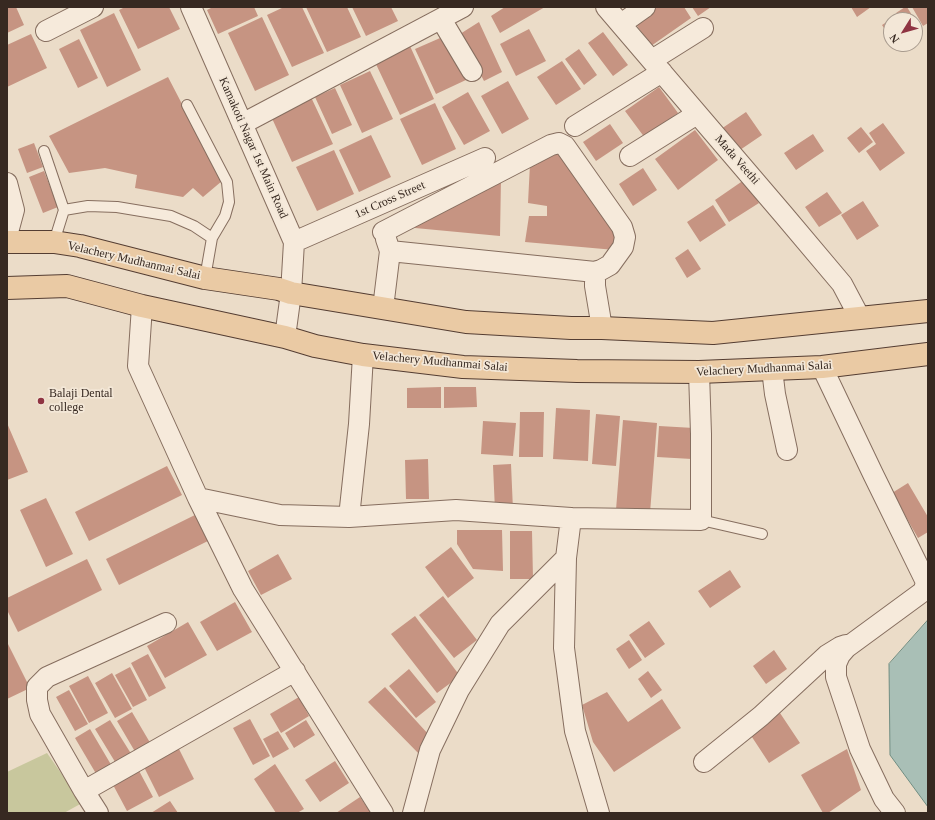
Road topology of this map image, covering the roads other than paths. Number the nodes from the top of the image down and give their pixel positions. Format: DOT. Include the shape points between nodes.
graph roads {
  1 [pos="93,7"];
  2 [pos="191,7"];
  3 [pos="463,7"];
  4 [pos="606,7"];
  5 [pos="645,7"];
  6 [pos="440,19"];
  7 [pos="621,24"];
  8 [pos="704,28"];
  9 [pos="46,31"];
  10 [pos="657,66"];
  11 [pos="472,71"];
  12 [pos="187,105"];
  13 [pos="697,114"];
  14 [pos="242,124"];
  15 [pos="575,126"];
  16 [pos="44,151"];
  17 [pos="630,156"];
  18 [pos="485,158"];
  19 [pos="7,183"];
  20 [pos="372,208"];
  21 [pos="64,210"];
  22 [pos="7,236"];
  23 [pos="212,238"];
  24 [pos="386,241"];
  25 [pos="7,242"];
  26 [pos="54,242"];
  27 [pos="294,242"];
  28 [pos="595,272"];
  29 [pos="205,278"];
  30 [pos="7,288"];
  31 [pos="291,292"];
  32 [pos="142,306"];
  33 [pos="383,308"];
  34 [pos="928,311"];
  35 [pos="860,318"];
  36 [pos="602,328"];
  37 [pos="285,337"];
  38 [pos="928,354"];
  39 [pos="363,355"];
  40 [pos="822,367"];
  41 [pos="772,369"];
  42 [pos="699,372"];
  43 [pos="787,450"];
  44 [pos="198,498"];
  45 [pos="349,517"];
  46 [pos="571,518"];
  47 [pos="701,520"];
  48 [pos="762,534"];
  49 [pos="566,558"];
  50 [pos="166,623"];
  51 [pos="854,642"];
  52 [pos="295,671"];
  53 [pos="704,762"];
  54 [pos="84,791"];
  55 [pos="98,813"];
  56 [pos="383,813"];
  57 [pos="413,813"];
  58 [pos="600,813"];
  59 [pos="895,813"];
  1 -- 9 [label="street"];
  2 -- 14 [label="street, Kamakoti Nagar 1st Main Road"];
  3 -- 6 [label="street"];
  4 -- 7 [label="street, Mada Veethi"];
  5 -- 7 [label="street"];
  6 -- 11 [label="street"];
  6 -- 14 [label="street"];
  7 -- 10 [label="street, Mada Veethi"];
  8 -- 10 [label="street"];
  10 -- 13 [label="street, Mada Veethi"];
  10 -- 15 [label="street"];
  12 -- 23 [label="lane" via="226,182 229,202 225,216"];
  13 -- 17 [label="street"];
  13 -- 35 [label="street, Mada Veethi" via="842,284"];
  14 -- 27 [label="street, Kamakoti Nagar 1st Main Road"];
  16 -- 21 [label="lane"];
  18 -- 20 [label="street, 1st Cross Street"];
  19 -- 22 [label="street" via="14,210"];
  20 -- 24 [label="street"];
  20 -- 27 [label="street, 1st Cross Street"];
  21 -- 23 [label="lane" via="88,206 117,207 171,216 194,226"];
  21 -- 26 [label="lane"];
  23 -- 29 [label="lane"];
  24 -- 28 [label="street"];
  24 -- 28 [label="street" via="551,145 559,143 565,146 622,227 625,237 623,247 610,265"];
  24 -- 33 [label="street"];
  25 -- 26 [label="main road, Velachery Mudhanmai Salai"];
  26 -- 29 [label="main road, Velachery Mudhanmai Salai" via="80,246"];
  27 -- 31 [label="street, Kamakoti Nagar 1st Main Road"];
  28 -- 36 [label="street"];
  29 -- 31 [label="main road, Velachery Mudhanmai Salai"];
  30 -- 32 [label="main road, Velachery Mudhanmai Salai" via="67,286"];
  31 -- 33 [label="main road, Velachery Mudhanmai Salai"];
  31 -- 37 [label="street, Kamakoti Nagar 1st Main Road"];
  32 -- 37 [label="main road, Velachery Mudhanmai Salai"];
  32 -- 44 [label="street" via="138,366"];
  33 -- 36 [label="main road, Velachery Mudhanmai Salai" via="466,322"];
  34 -- 35 [label="main road, Velachery Mudhanmai Salai"];
  35 -- 36 [label="main road, Velachery Mudhanmai Salai" via="713,333"];
  37 -- 39 [label="main road, Velachery Mudhanmai Salai" via="315,346"];
  38 -- 40 [label="main road, Velachery Mudhanmai Salai"];
  39 -- 42 [label="main road, Velachery Mudhanmai Salai" via="463,367"];
  39 -- 45 [label="street"];
  40 -- 41 [label="main road, Velachery Mudhanmai Salai"];
  40 -- 51 [label="street" via="926,582 921,593"];
  41 -- 42 [label="main road, Velachery Mudhanmai Salai"];
  41 -- 43 [label="street"];
  42 -- 47 [label="street"];
  44 -- 45 [label="street" via="280,515"];
  44 -- 52 [label="street" via="243,589"];
  45 -- 46 [label="street" via="456,510"];
  46 -- 47 [label="street"];
  46 -- 49 [label="street"];
  47 -- 48 [label="lane"];
  49 -- 57 [label="street" via="500,624 460,690 430,750"];
  49 -- 58 [label="street" via="564,648 575,731"];
  50 -- 54 [label="street" via="48,677 37,687 40,714"];
  51 -- 53 [label="street" via="827,655 761,716"];
  51 -- 59 [label="street" via="840,654 836,664 836,677 860,749 884,798"];
  52 -- 54 [label="street"];
  52 -- 56 [label="street"];
  54 -- 55 [label="street"];
}
